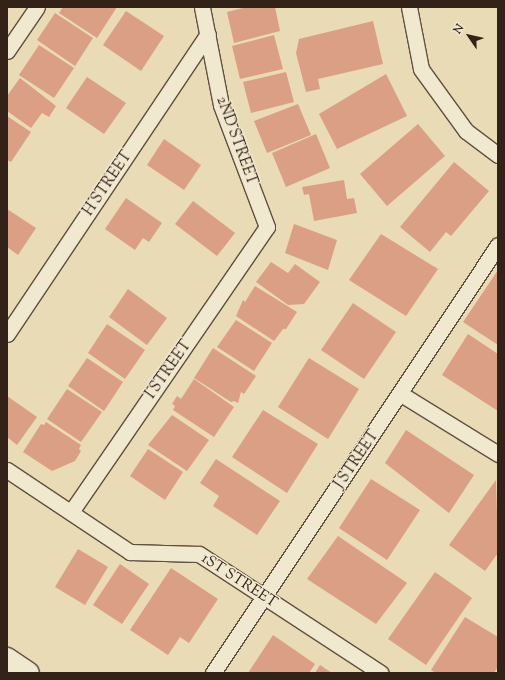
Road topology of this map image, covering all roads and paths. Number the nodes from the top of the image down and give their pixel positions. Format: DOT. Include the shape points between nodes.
graph roads {
  1 [pos="37,7"];
  2 [pos="202,7"];
  3 [pos="409,7"];
  4 [pos="208,34"];
  5 [pos="7,51"];
  6 [pos="498,155"];
  7 [pos="268,227"];
  8 [pos="498,245"];
  9 [pos="7,334"];
  10 [pos="401,394"];
  11 [pos="498,454"];
  12 [pos="7,470"];
  13 [pos="71,512"];
  14 [pos="264,597"];
  15 [pos="7,659"];
  16 [pos="28,673"];
  17 [pos="213,673"];
  18 [pos="381,673"];
  1 -- 5 [label="lane"];
  2 -- 4 [label="lane, 2ND STREET"];
  3 -- 6 [label="lane" via="421,69 466,131"];
  4 -- 7 [label="lane, 2ND STREET" via="221,105"];
  4 -- 9 [label="lane, H STREET"];
  7 -- 13 [label="lane, I STREET"];
  8 -- 10 [label="lane, J STREET"];
  10 -- 11 [label="lane"];
  10 -- 14 [label="lane, J STREET"];
  12 -- 13 [label="lane, 1ST STREET"];
  13 -- 14 [label="lane, 1ST STREET" via="130,552 199,554"];
  14 -- 17 [label="lane, J STREET"];
  14 -- 18 [label="lane, 1ST STREET"];
  15 -- 16 [label="main road"];
}
